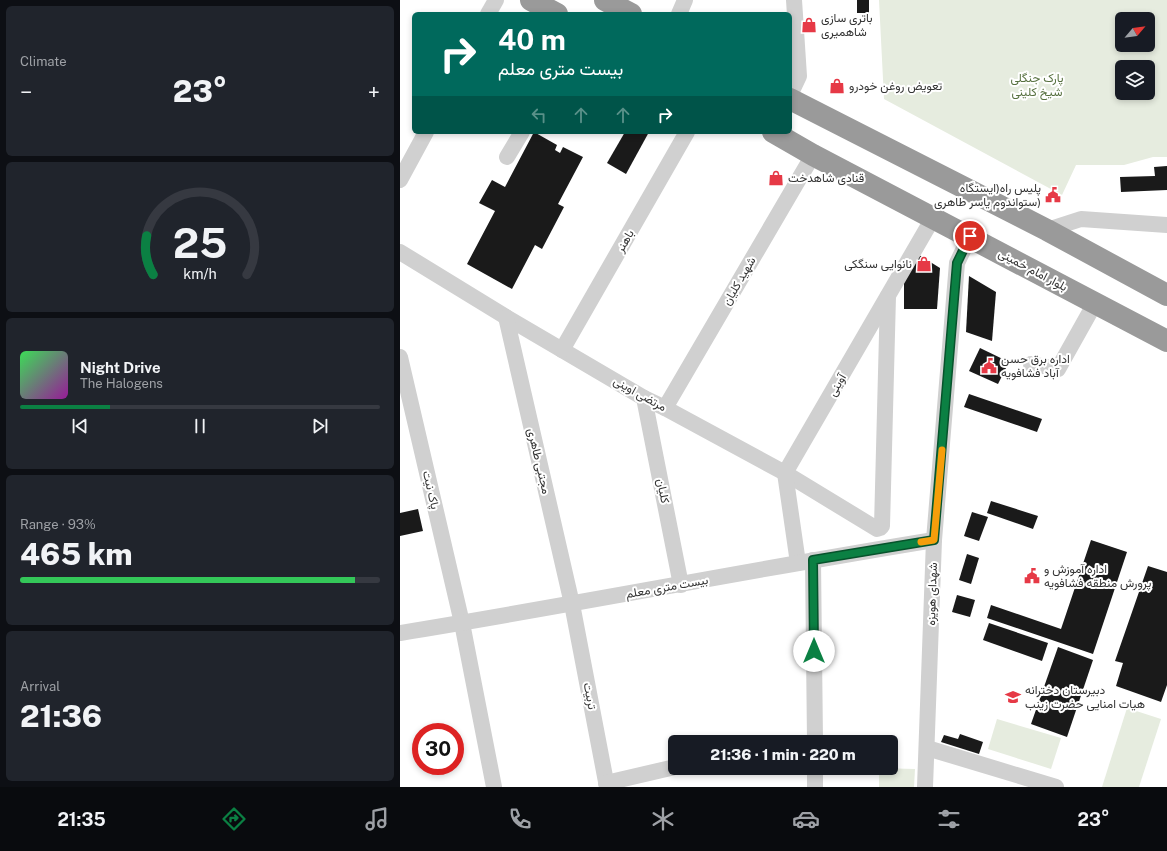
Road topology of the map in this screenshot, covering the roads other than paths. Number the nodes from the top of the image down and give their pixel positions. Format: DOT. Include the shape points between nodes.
graph roads {
  1 [pos="496,0"];
  2 [pos="531,0"];
  3 [pos="605,0"];
  4 [pos="685,0"];
  5 [pos="794,0"];
  6 [pos="489,12"];
  7 [pos="553,12"];
  8 [pos="627,12"];
  9 [pos="680,12"];
  10 [pos="792,91"];
  11 [pos="792,100"];
  12 [pos="425,134"];
  13 [pos="521,134"];
  14 [pos="686,134"];
  15 [pos="776,134"];
  16 [pos="813,155"];
  17 [pos="508,157"];
  18 [pos="400,180"];
  19 [pos="933,218"];
  20 [pos="1167,225"];
  21 [pos="1047,230"];
  22 [pos="970,236"];
  23 [pos="400,252"];
  24 [pos="888,296"];
  25 [pos="1167,296"];
  26 [pos="1095,302"];
  27 [pos="506,317"];
  28 [pos="1167,341"];
  29 [pos="562,350"];
  30 [pos="400,357"];
  31 [pos="1031,364"];
  32 [pos="644,398"];
  33 [pos="665,408"];
  34 [pos="785,473"];
  35 [pos="934,540"];
  36 [pos="806,561"];
  37 [pos="681,585"];
  38 [pos="572,604"];
  39 [pos="462,623"];
  40 [pos="400,633"];
  41 [pos="815,735"];
  42 [pos="927,748"];
  43 [pos="668,769"];
  44 [pos="815,775"];
  45 [pos="607,785"];
  46 [pos="1051,786"];
  47 [pos="494,787"];
  48 [pos="815,787"];
  49 [pos="925,787"];
  1 -- 6 [label="street"];
  2 -- 7 [label="highway"];
  3 -- 8 [label="highway"];
  4 -- 9 [label="street"];
  5 -- 10 [label="street" via="799,76"];
  11 -- 21 [label="highway"];
  12 -- 18 [label="street"];
  13 -- 17 [label="street"];
  14 -- 29 [label="street, باهنر"];
  15 -- 16 [label="highway, بلوار امام خمینی"];
  16 -- 19 [label="highway, بلوار امام خمینی"];
  16 -- 33 [label="street, شهید کلیان"];
  19 -- 22 [label="highway, بلوار امام خمینی"];
  19 -- 24 [label="street, آوینی"];
  20 -- 21 [label="street" via="1081,219"];
  21 -- 25 [label="highway"];
  22 -- 26 [label="highway, بلوار امام خمینی"];
  22 -- 35 [label="street, شهدای هویزه" via="957,263"];
  23 -- 27 [label="street, مرتضی اوینی"];
  24 -- 34 [label="street, آوینی"];
  24 -- 34 [label="street, مرتضی اوینی" via="882,526 877,529"];
  26 -- 28 [label="highway, بلوار امام خمینی"];
  26 -- 31 [label="street" via="1058,369"];
  27 -- 29 [label="street, مرتضی اوینی"];
  27 -- 38 [label="street, مجتبی طاهری"];
  29 -- 32 [label="street, مرتضی اوینی"];
  30 -- 39 [label="street, پاک نیت"];
  32 -- 33 [label="street, مرتضی اوینی"];
  32 -- 37 [label="street, کلیان"];
  33 -- 34 [label="street, مرتضی اوینی"];
  34 -- 36 [label="street"];
  35 -- 36 [label="street, بیست متری معلم"];
  35 -- 42 [label="street, شهدای هویزه"];
  36 -- 37 [label="street, بیست متری معلم"];
  36 -- 41 [label="street"];
  37 -- 38 [label="street, بیست متری معلم"];
  38 -- 39 [label="street, بیست متری معلم"];
  38 -- 45 [label="street, تربیت"];
  39 -- 40 [label="street, بیست متری معلم"];
  39 -- 47 [label="street, پاک نیت"];
  42 -- 46 [label="street"];
  42 -- 49 [label="street, شهدای هویزه"];
  43 -- 45 [label="street"];
  44 -- 48 [label="street"];
}
